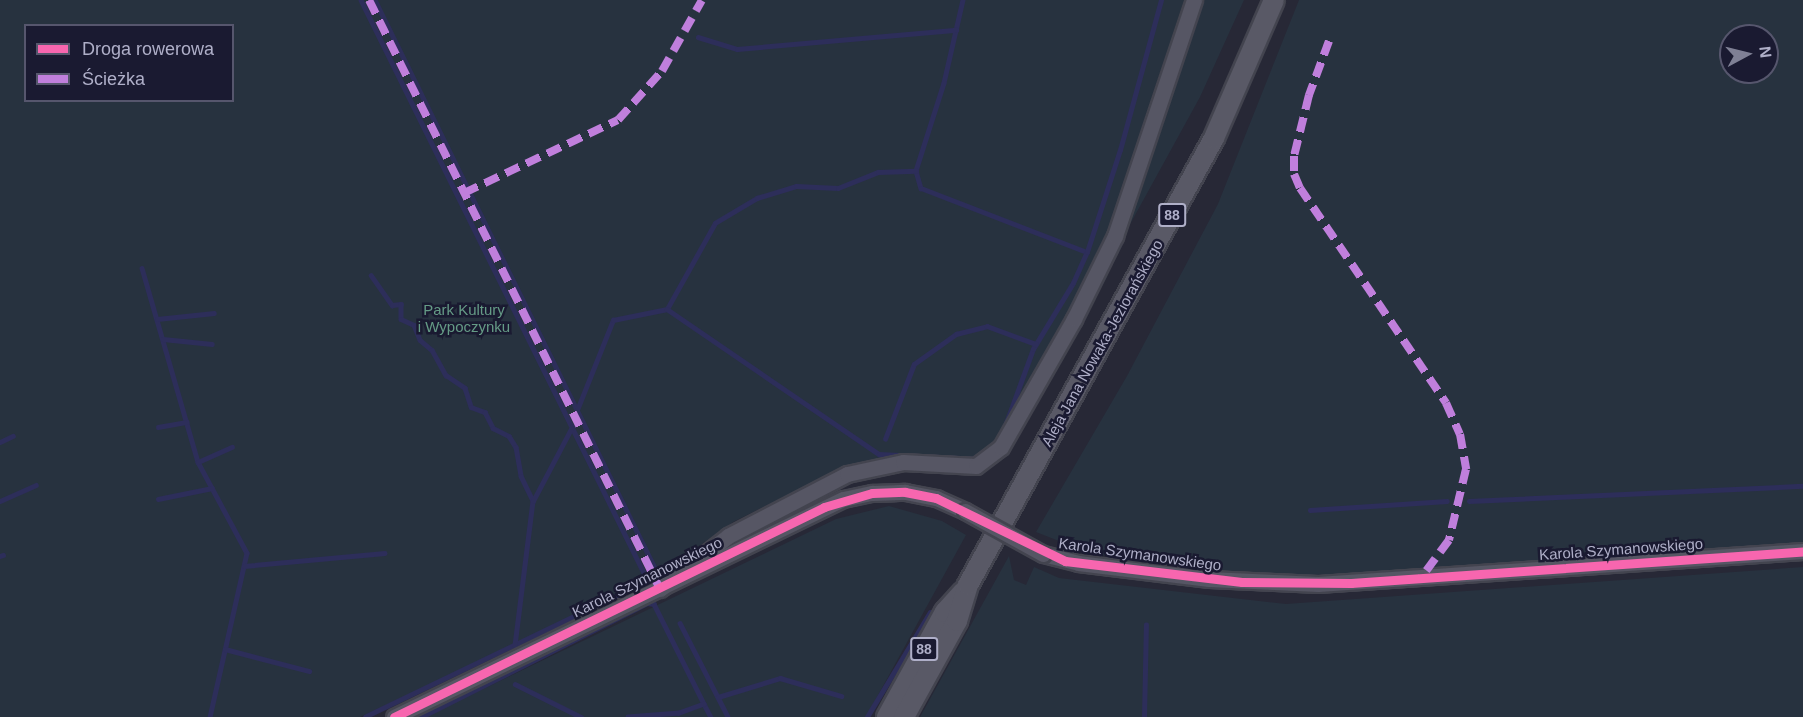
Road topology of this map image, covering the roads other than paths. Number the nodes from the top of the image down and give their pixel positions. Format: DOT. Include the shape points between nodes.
graph roads {
  1 [pos="1194,0"];
  2 [pos="1274,0"];
  3 [pos="1803,551"];
  4 [pos="968,585"];
  5 [pos="660,589"];
  6 [pos="394,717"];
  7 [pos="887,717"];
  8 [pos="904,717"];
  1 -- 5 [label="street" via="1115,236 1074,319 1001,447 976,466 903,462 847,474 728,536"];
  2 -- 4 [label="main road, Aleja Jana Nowaka-Jeziorańskiego / 88" via="1214,138"];
  3 -- 5 [label="street, Karola Szymanowskiego, bridge" via="1318,584 1170,575 1078,563 1043,554 936,498 904,492 857,495 824,507"];
  4 -- 7 [label="main road, Aleja Jana Nowaka-Jeziorańskiego / 88" via="945,612"];
  4 -- 8 [label="main road, Aleja Jana Nowaka-Jeziorańskiego / 88" via="957,621"];
  5 -- 6 [label="street, Karola Szymanowskiego"];
}
